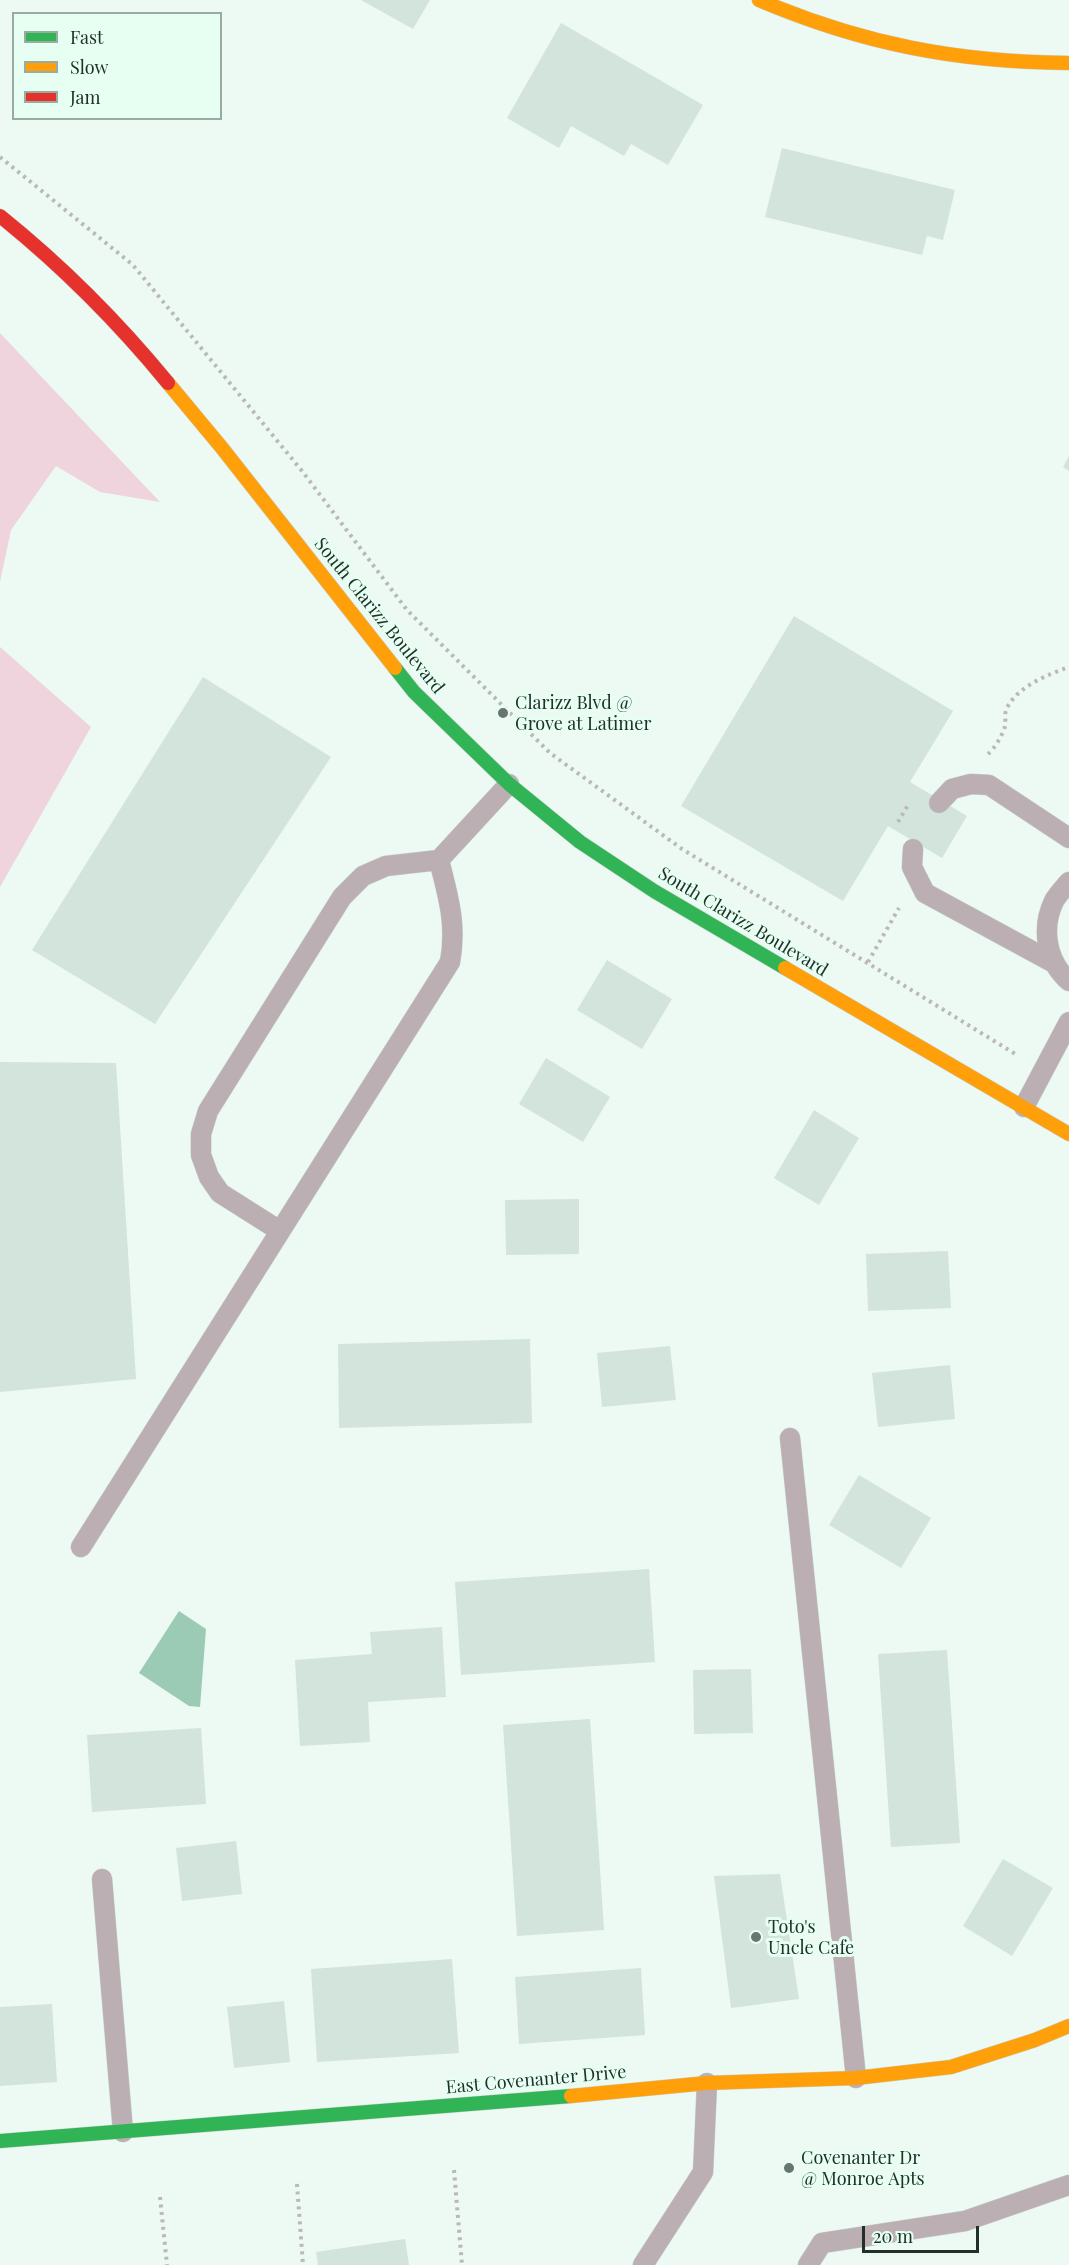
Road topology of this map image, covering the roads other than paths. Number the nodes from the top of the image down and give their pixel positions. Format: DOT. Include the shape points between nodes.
graph roads {
  1 [pos="759,0"];
  2 [pos="1069,63"];
  3 [pos="0,216"];
  4 [pos="509,784"];
  5 [pos="939,803"];
  6 [pos="1069,838"];
  7 [pos="913,849"];
  8 [pos="439,860"];
  9 [pos="1069,882"];
  10 [pos="1054,963"];
  11 [pos="1069,981"];
  12 [pos="1069,1022"];
  13 [pos="1024,1107"];
  14 [pos="1069,1134"];
  15 [pos="280,1231"];
  16 [pos="790,1438"];
  17 [pos="81,1547"];
  18 [pos="102,1879"];
  19 [pos="1069,2026"];
  20 [pos="856,2078"];
  21 [pos="707,2083"];
  22 [pos="123,2132"];
  23 [pos="0,2141"];
  24 [pos="1069,2185"];
  25 [pos="643,2265"];
  26 [pos="808,2265"];
  1 -- 2 [label="street" via="839,32 902,48 973,61"];
  3 -- 4 [label="street, South Clarizz Boulevard" via="90,297 144,354 414,692"];
  4 -- 8 [label="lane"];
  4 -- 13 [label="street, South Clarizz Boulevard" via="580,842 654,891"];
  5 -- 6 [label="lane" via="952,789 970,784 989,785"];
  7 -- 10 [label="lane" via="912,867 925,893"];
  8 -- 15 [label="lane" via="453,914 450,962"];
  8 -- 15 [label="lane" via="386,866 363,876 342,897 208,1111 201,1134 201,1155 209,1177 220,1193"];
  9 -- 10 [label="lane" via="1055,899 1047,920 1047,942"];
  10 -- 11 [label="lane"];
  12 -- 13 [label="lane"];
  13 -- 14 [label="street, South Clarizz Boulevard"];
  15 -- 17 [label="lane"];
  16 -- 20 [label="lane"];
  18 -- 22 [label="lane"];
  19 -- 20 [label="street, East Covenanter Drive" via="951,2067"];
  20 -- 21 [label="street, East Covenanter Drive"];
  21 -- 22 [label="street, East Covenanter Drive"];
  21 -- 25 [label="lane" via="703,2172"];
  22 -- 23 [label="street, East Covenanter Drive"];
  24 -- 26 [label="lane" via="964,2221 822,2243"];
}
